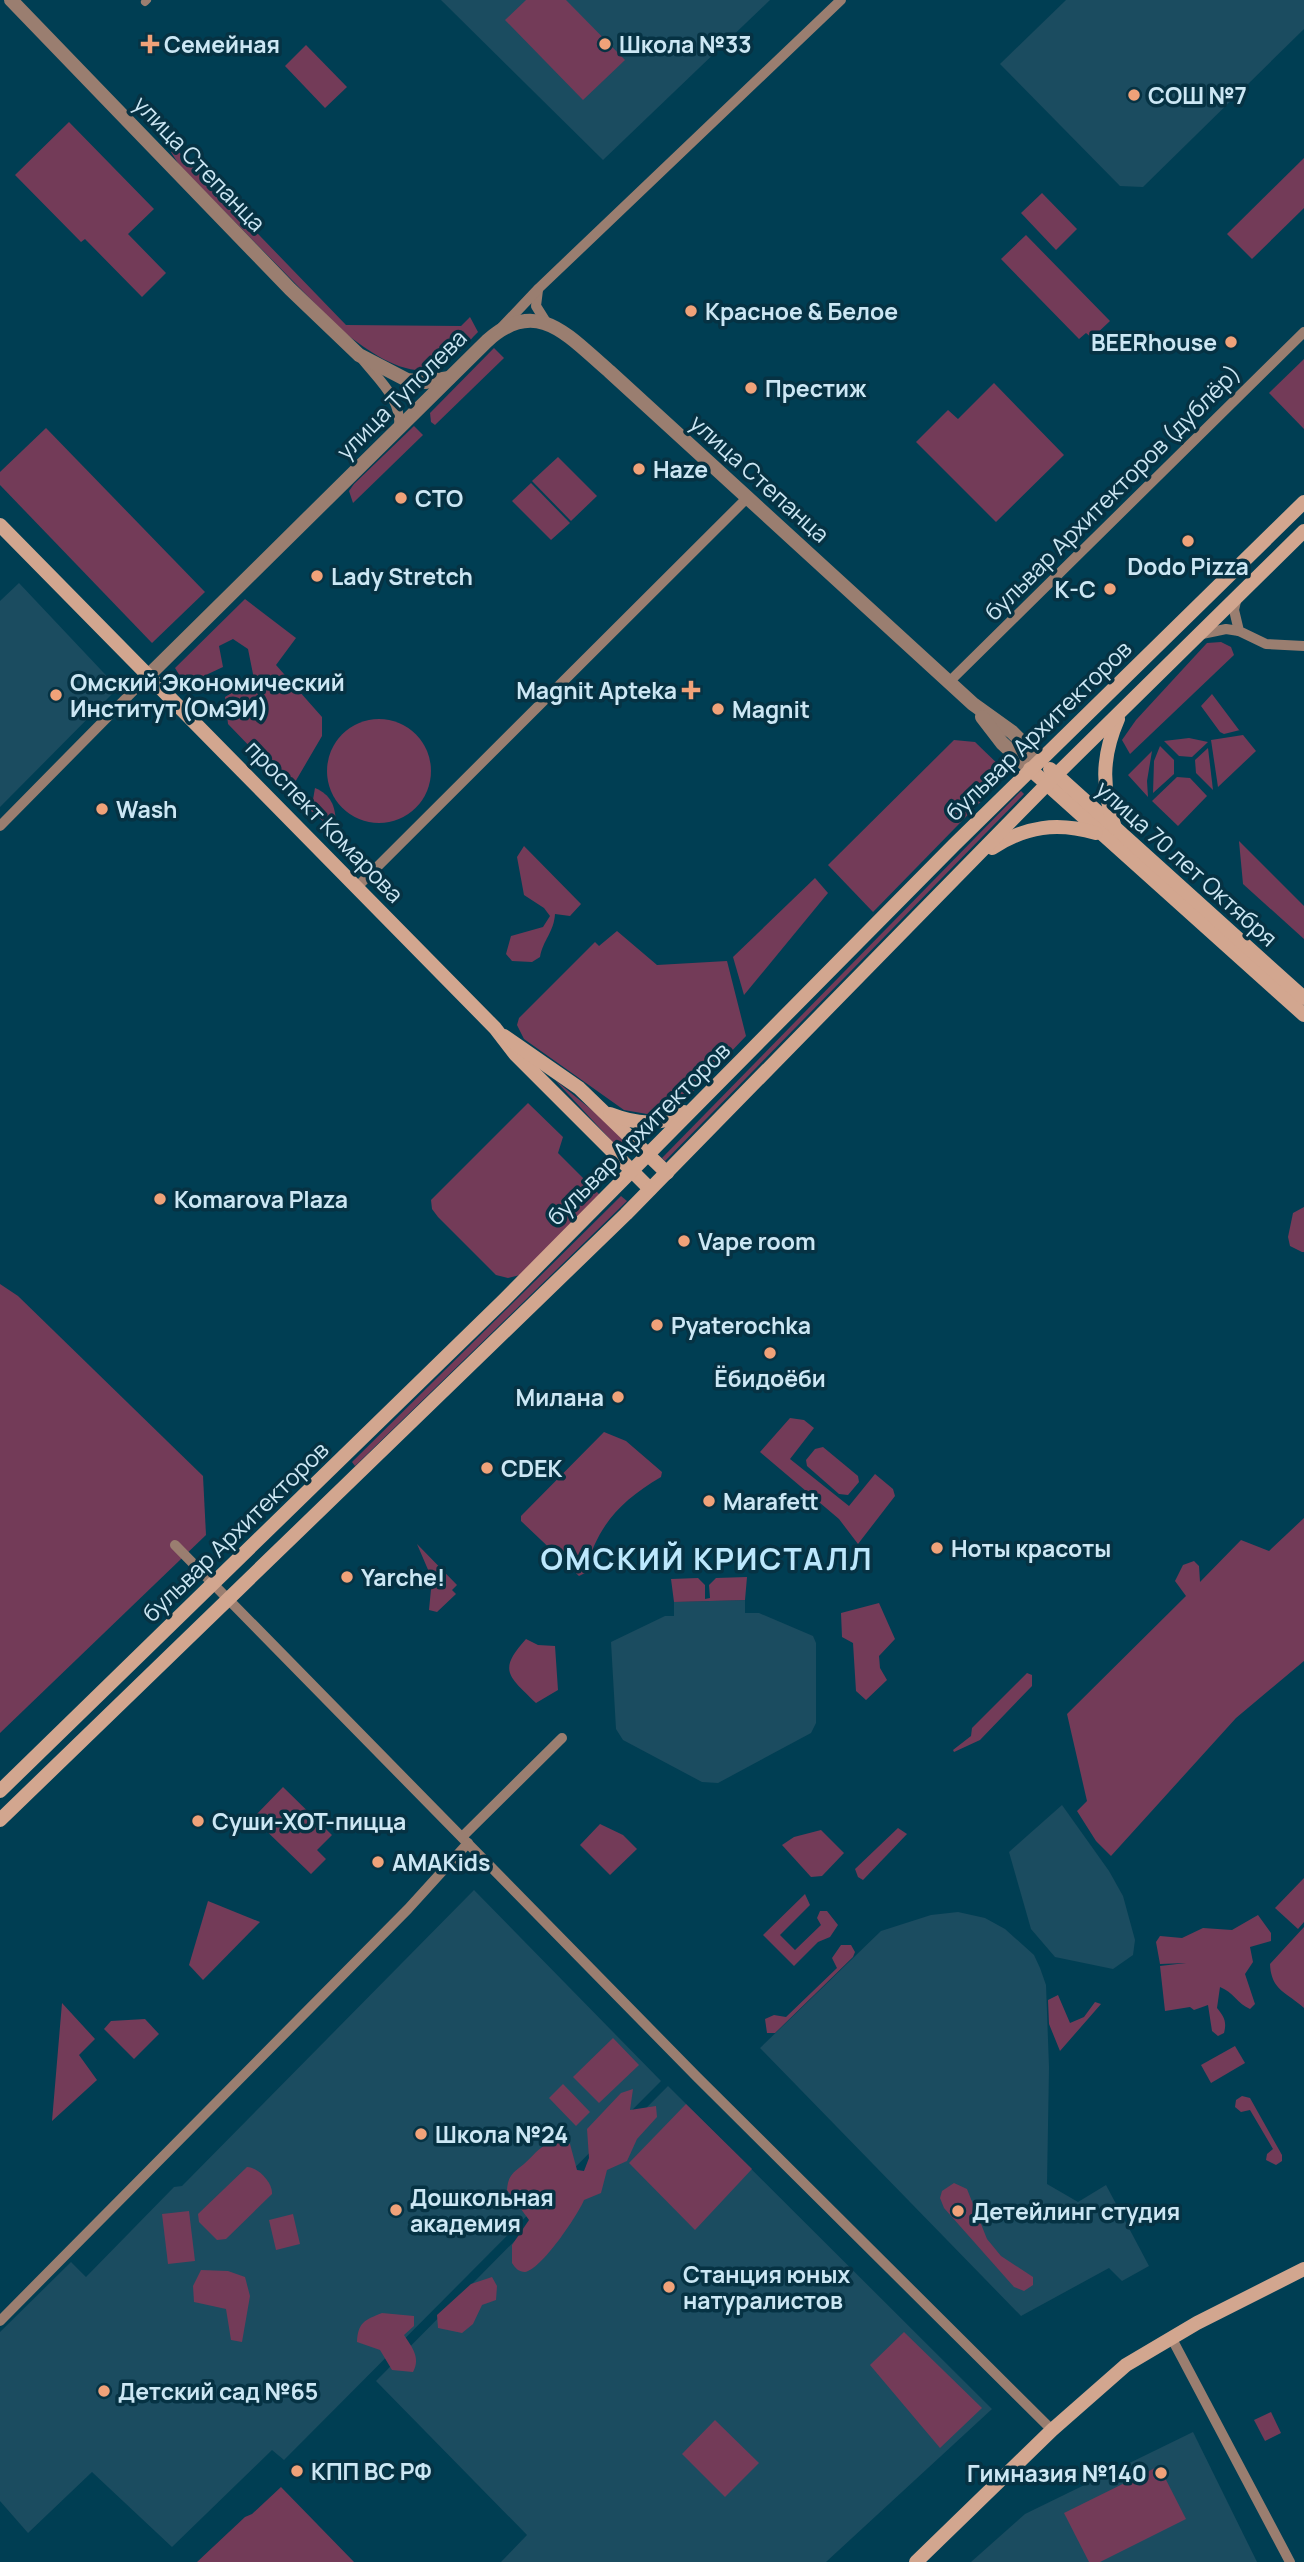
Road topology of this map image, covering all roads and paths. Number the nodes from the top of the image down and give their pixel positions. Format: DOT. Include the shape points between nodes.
graph roads {
  1 [pos="11,0"];
  2 [pos="841,0"];
  3 [pos="539,288"];
  4 [pos="546,322"];
  5 [pos="502,327"];
  6 [pos="1304,332"];
  7 [pos="359,355"];
  8 [pos="451,377"];
  9 [pos="399,428"];
  10 [pos="748,497"];
  11 [pos="1304,502"];
  12 [pos="0,525"];
  13 [pos="1304,531"];
  14 [pos="1237,597"];
  15 [pos="1241,632"];
  16 [pos="1199,634"];
  17 [pos="1304,646"];
  18 [pos="149,675"];
  19 [pos="948,682"];
  20 [pos="1121,711"];
  21 [pos="1035,764"];
  22 [pos="1051,780"];
  23 [pos="0,827"];
  24 [pos="1116,829"];
  25 [pos="1098,834"];
  26 [pos="971,862"];
  27 [pos="358,886"];
  28 [pos="1304,998"];
  29 [pos="1304,1015"];
  30 [pos="497,1031"];
  31 [pos="703,1100"];
  32 [pos="606,1112"];
  33 [pos="649,1155"];
  34 [pos="632,1172"];
  35 [pos="667,1173"];
  36 [pos="650,1189"];
  37 [pos="175,1545"];
  38 [pos="221,1591"];
  39 [pos="562,1738"];
  40 [pos="0,1791"];
  41 [pos="0,1820"];
  42 [pos="465,1840"];
  43 [pos="1304,2269"];
  44 [pos="0,2321"];
  45 [pos="1171,2337"];
  46 [pos="1052,2430"];
  47 [pos="916,2562"];
  48 [pos="1290,2562"];
  1 -- 7 [label="street, улица Степанца"];
  2 -- 3 [label="street, улица Туполева"];
  3 -- 4 [label="street" via="537,306"];
  3 -- 5 [label="street, улица Туполева"];
  4 -- 5 [label="street" via="523,320"];
  4 -- 10 [label="street, улица Степанца" via="609,371"];
  5 -- 8 [label="street, улица Туполева"];
  6 -- 19 [label="street, бульвар Архитекторов (дублёр)"];
  7 -- 8 [label="street, улица Степанца" via="407,380"];
  7 -- 9 [label="street, улица Степанца" via="396,402 401,414"];
  8 -- 9 [label="street, улица Туполева"];
  9 -- 18 [label="street, улица Туполева"];
  10 -- 19 [label="street, улица Степанца"];
  10 -- 27 [label="street"];
  11 -- 21 [label="main road, бульвар Архитекторов"];
  12 -- 18 [label="main road, проспект Комарова"];
  13 -- 14 [label="main road, бульвар Архитекторов"];
  14 -- 15 [label="street" via="1234,610"];
  14 -- 16 [label="main road, бульвар Архитекторов"];
  15 -- 16 [label="street"];
  15 -- 17 [label="street" via="1266,644"];
  16 -- 20 [label="main road, бульвар Архитекторов"];
  18 -- 23 [label="street, улица Туполева"];
  18 -- 27 [label="main road, проспект Комарова"];
  19 -- 21 [label="street, улица Степанца" via="1012,732"];
  20 -- 22 [label="main road, бульвар Архитекторов"];
  20 -- 24 [label="main road" via="1103,765"];
  21 -- 22 [label="main road, улица 70 лет Октября"];
  21 -- 31 [label="main road, бульвар Архитекторов"];
  22 -- 24 [label="main road, улица 70 лет Октября"];
  22 -- 25 [label="main road, улица 70 лет Октября"];
  22 -- 26 [label="main road, бульвар Архитекторов"];
  24 -- 28 [label="main road, улица 70 лет Октября"];
  25 -- 26 [label="main road" via="1055,825 1024,831"];
  25 -- 29 [label="main road, улица 70 лет Октября"];
  26 -- 35 [label="main road, бульвар Архитекторов"];
  27 -- 30 [label="main road, проспект Комарова"];
  30 -- 32 [label="main road, проспект Комарова"];
  30 -- 34 [label="main road, проспект Комарова" via="515,1055"];
  31 -- 32 [label="main road" via="663,1122 633,1122"];
  31 -- 33 [label="main road, бульвар Архитекторов"];
  32 -- 33 [label="main road, проспект Комарова"];
  33 -- 34 [label="main road, бульвар Архитекторов"];
  33 -- 35 [label="main road, проспект Комарова"];
  34 -- 36 [label="main road, проспект Комарова"];
  34 -- 38 [label="main road, бульвар Архитекторов"];
  35 -- 36 [label="main road, бульвар Архитекторов"];
  36 -- 38 [label="main road, бульвар Архитекторов"];
  37 -- 38 [label="street"];
  38 -- 40 [label="main road, бульвар Архитекторов"];
  38 -- 41 [label="main road, бульвар Архитекторов"];
  38 -- 42 [label="street"];
  39 -- 42 [label="street"];
  42 -- 44 [label="street" via="408,1909"];
  42 -- 46 [label="street"];
  43 -- 45 [label="main road"];
  45 -- 46 [label="main road" via="1126,2365"];
  45 -- 48 [label="street"];
  46 -- 47 [label="main road"];
}
